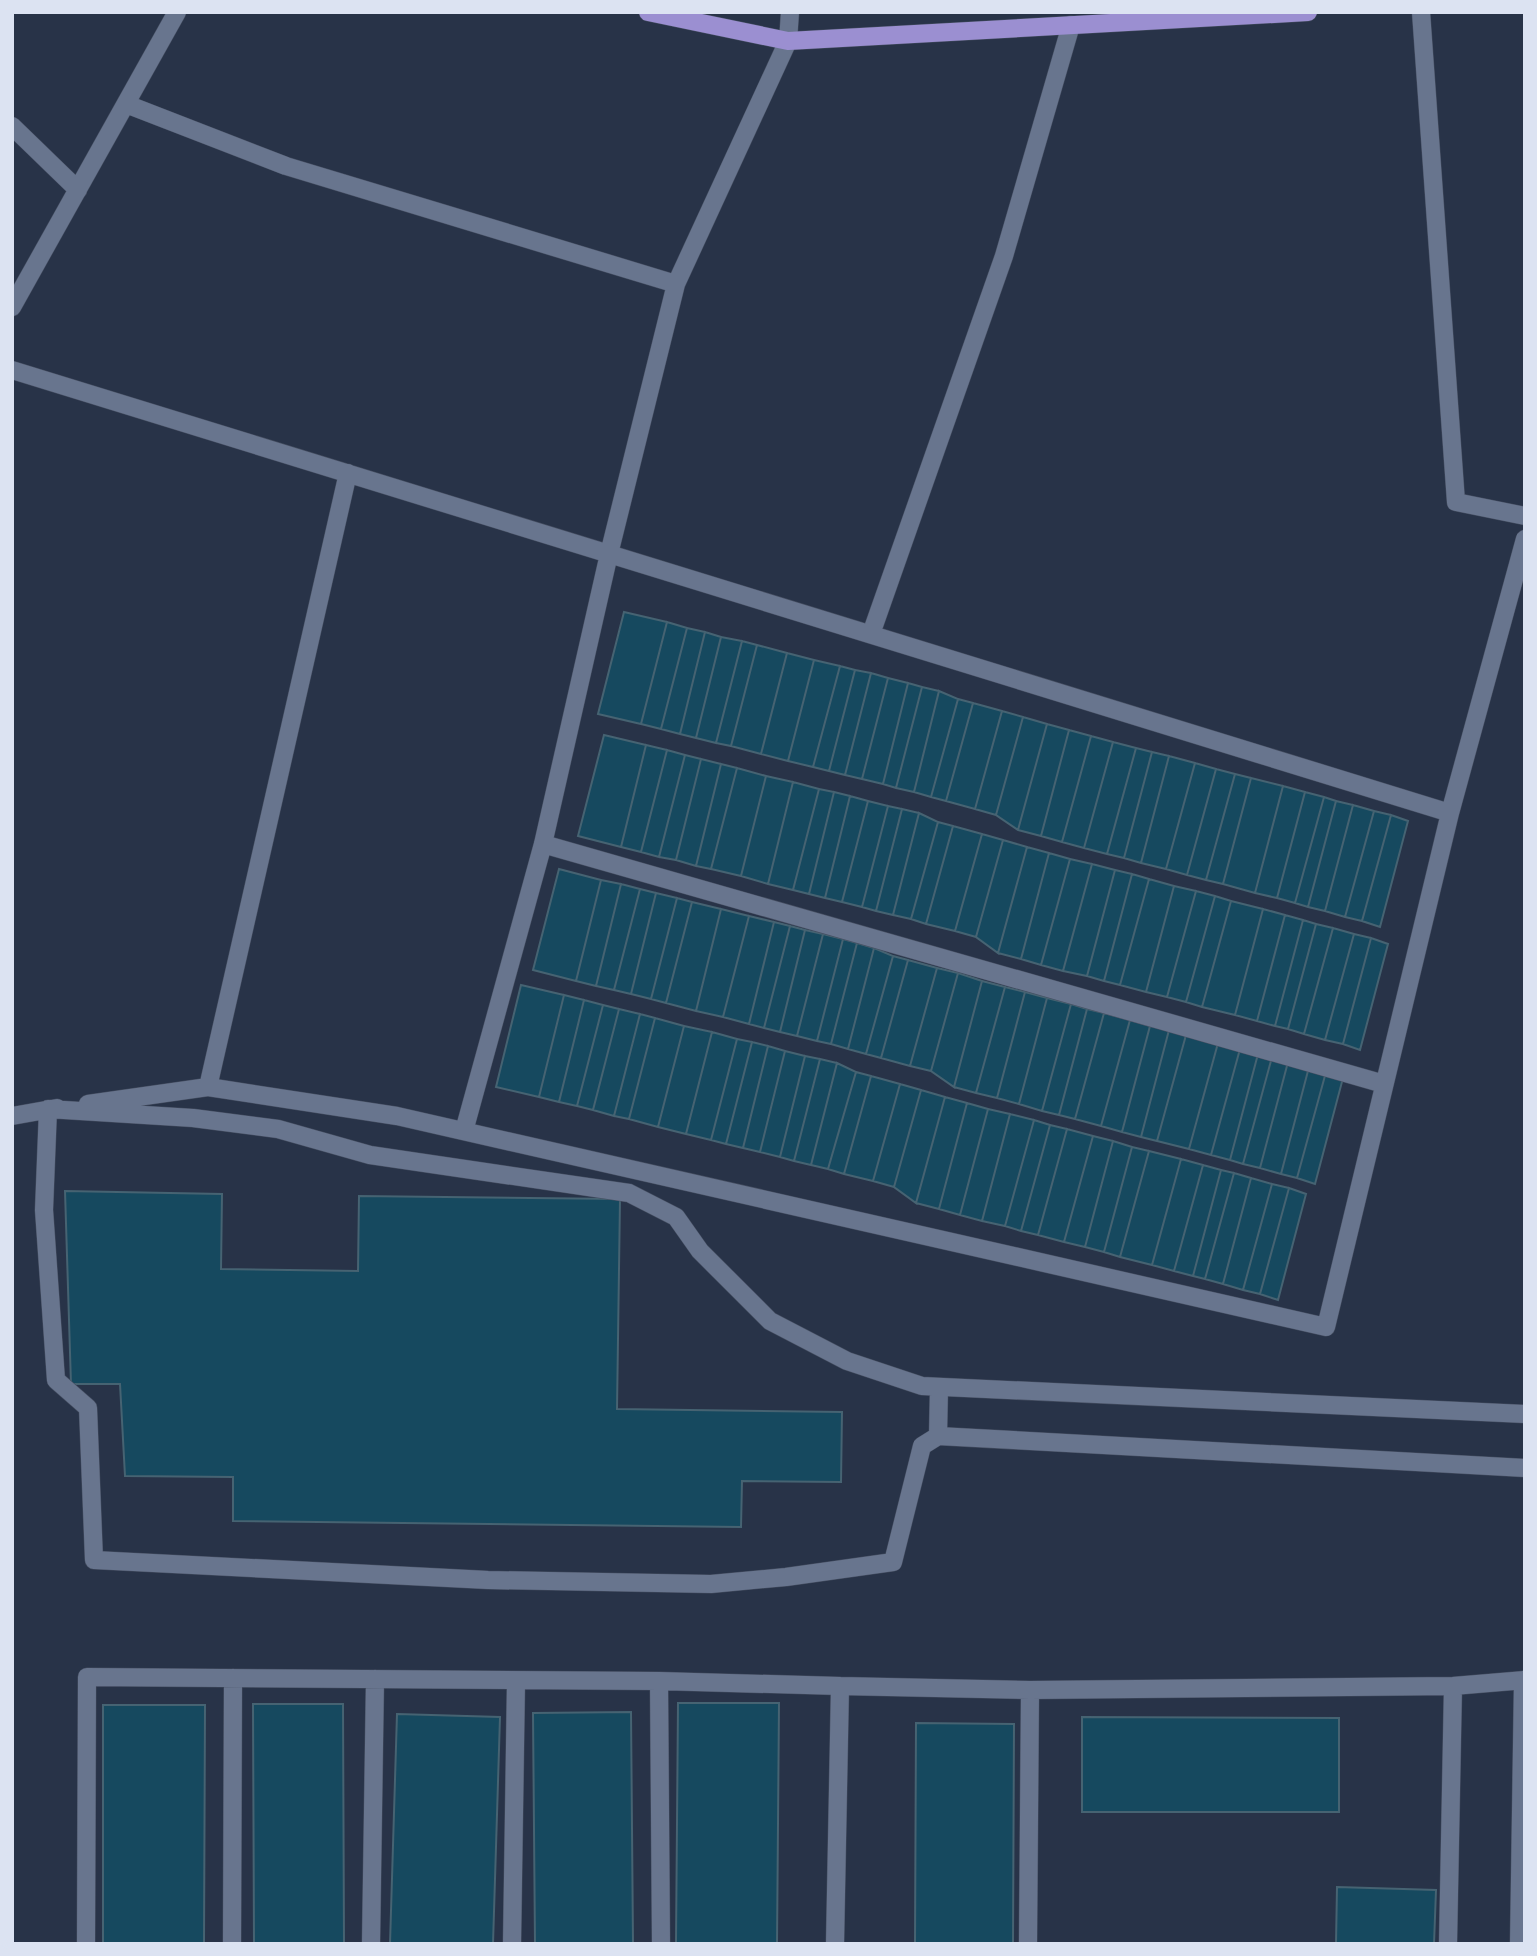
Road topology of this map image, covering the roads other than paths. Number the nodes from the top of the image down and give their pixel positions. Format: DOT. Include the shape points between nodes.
graph roads {
  1 [pos="177,12"];
  2 [pos="648,12"];
  3 [pos="790,12"];
  4 [pos="1308,12"];
  5 [pos="1421,12"];
  6 [pos="1071,25"];
  7 [pos="788,41"];
  8 [pos="126,104"];
  9 [pos="12,126"];
  10 [pos="78,190"];
  11 [pos="676,285"];
  12 [pos="12,307"];
  13 [pos="12,370"];
  14 [pos="348,473"];
  15 [pos="1525,516"];
  16 [pos="1525,539"];
  17 [pos="610,554"];
  18 [pos="870,634"];
  19 [pos="1450,813"];
  20 [pos="543,844"];
  21 [pos="1384,1084"];
  22 [pos="208,1087"];
  23 [pos="48,1109"];
  24 [pos="12,1116"];
  25 [pos="464,1131"];
  26 [pos="939,1387"];
  27 [pos="1525,1414"];
  28 [pos="939,1436"];
  29 [pos="1525,1468"];
  30 [pos="233,1678"];
  31 [pos="375,1679"];
  32 [pos="1524,1680"];
  33 [pos="516,1681"];
  34 [pos="659,1682"];
  35 [pos="840,1686"];
  36 [pos="1453,1686"];
  37 [pos="1030,1690"];
  38 [pos="86,1944"];
  39 [pos="232,1944"];
  40 [pos="371,1944"];
  41 [pos="512,1944"];
  42 [pos="661,1944"];
  43 [pos="835,1944"];
  44 [pos="1028,1944"];
  45 [pos="1448,1944"];
  46 [pos="1519,1944"];
  1 -- 8 [label="street"];
  2 -- 7 [label="main road"];
  3 -- 7 [label="street"];
  4 -- 6 [label="main road"];
  5 -- 15 [label="street" via="1456,502"];
  6 -- 7 [label="main road"];
  6 -- 18 [label="street" via="1004,256"];
  7 -- 11 [label="street"];
  8 -- 10 [label="street"];
  8 -- 11 [label="street" via="286,166"];
  9 -- 10 [label="street"];
  10 -- 12 [label="street"];
  11 -- 17 [label="street"];
  13 -- 14 [label="street"];
  14 -- 17 [label="street"];
  14 -- 22 [label="street"];
  16 -- 19 [label="street"];
  17 -- 18 [label="street"];
  17 -- 20 [label="street"];
  18 -- 19 [label="street"];
  19 -- 21 [label="street"];
  20 -- 21 [label="street"];
  20 -- 25 [label="street"];
  21 -- 25 [label="street" via="1326,1327"];
  22 -- 23 [label="street"];
  22 -- 25 [label="street"];
  23 -- 24 [label="street"];
  23 -- 26 [label="street" via="193,1118 278,1129 370,1155 629,1193 676,1217 700,1251 769,1321 847,1361 922,1386"];
  23 -- 28 [label="street" via="44,1210 56,1380 88,1408 94,1560 488,1580 711,1584 893,1562 922,1446"];
  26 -- 27 [label="street"];
  26 -- 28 [label="street"];
  28 -- 29 [label="street"];
  30 -- 31 [label="street"];
  30 -- 38 [label="street" via="87,1677"];
  30 -- 39 [label="street"];
  31 -- 33 [label="street"];
  31 -- 40 [label="street"];
  32 -- 36 [label="street"];
  32 -- 46 [label="street"];
  33 -- 34 [label="street"];
  33 -- 41 [label="street"];
  34 -- 35 [label="street"];
  34 -- 42 [label="street"];
  35 -- 37 [label="street"];
  35 -- 43 [label="street"];
  36 -- 37 [label="street"];
  36 -- 45 [label="street"];
  37 -- 44 [label="street"];
}
